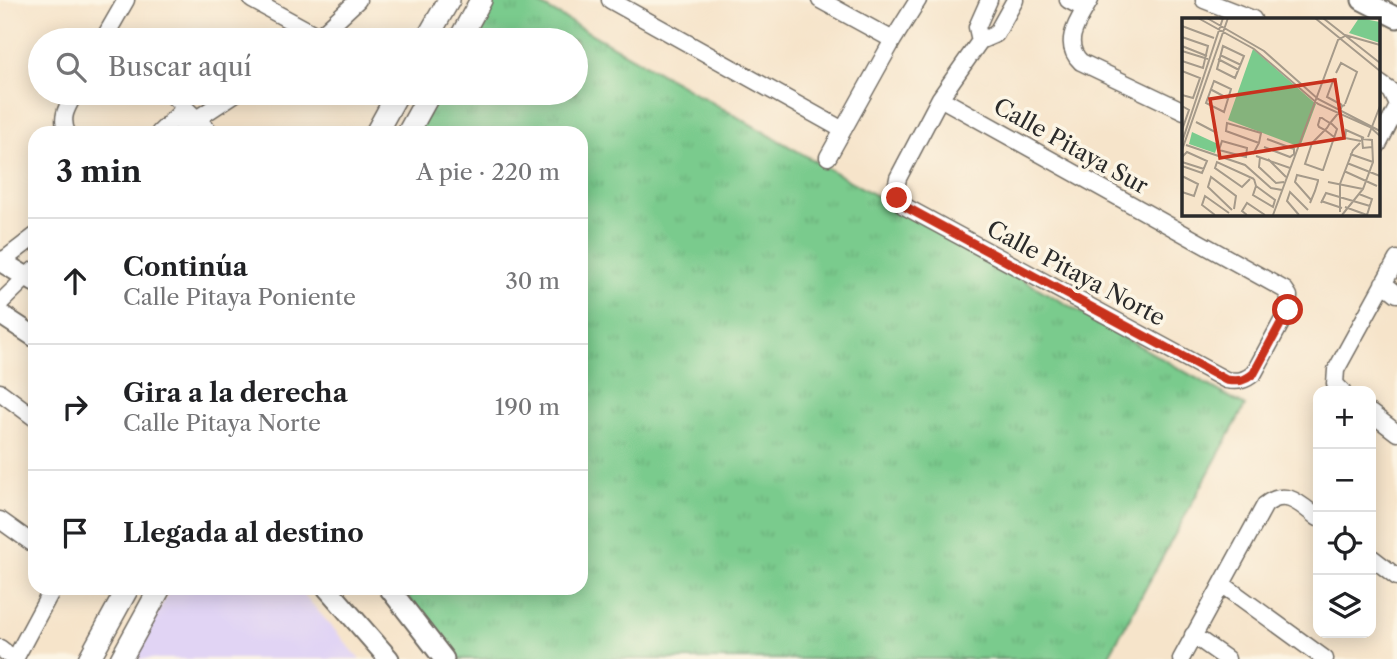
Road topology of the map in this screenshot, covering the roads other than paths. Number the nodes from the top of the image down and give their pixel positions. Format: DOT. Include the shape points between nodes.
graph roads {
  1 [pos="126,0"];
  2 [pos="252,0"];
  3 [pos="358,0"];
  4 [pos="449,0"];
  5 [pos="481,0"];
  6 [pos="610,0"];
  7 [pos="820,0"];
  8 [pos="918,0"];
  9 [pos="989,0"];
  10 [pos="1015,0"];
  11 [pos="1068,0"];
  12 [pos="1204,0"];
  13 [pos="1362,0"];
  14 [pos="1087,4"];
  15 [pos="1250,18"];
  16 [pos="1397,18"];
  17 [pos="113,28"];
  18 [pos="299,28"];
  19 [pos="329,28"];
  20 [pos="433,28"];
  21 [pos="466,28"];
  22 [pos="893,40"];
  23 [pos="980,41"];
  24 [pos="1380,84"];
  25 [pos="940,98"];
  26 [pos="1396,102"];
  27 [pos="69,105"];
  28 [pos="181,105"];
  29 [pos="210,105"];
  30 [pos="391,105"];
  31 [pos="423,105"];
  32 [pos="1182,110"];
  33 [pos="190,114"];
  34 [pos="65,126"];
  35 [pos="170,126"];
  36 [pos="185,126"];
  37 [pos="203,126"];
  38 [pos="380,126"];
  39 [pos="412,126"];
  40 [pos="843,130"];
  41 [pos="1380,140"];
  42 [pos="828,157"];
  43 [pos="28,241"];
  44 [pos="1397,259"];
  45 [pos="0,262"];
  46 [pos="28,274"];
  47 [pos="28,279"];
  48 [pos="1383,283"];
  49 [pos="1397,294"];
  50 [pos="0,303"];
  51 [pos="0,314"];
  52 [pos="28,332"];
  53 [pos="1246,379"];
  54 [pos="1337,386"];
  55 [pos="0,392"];
  56 [pos="28,413"];
  57 [pos="1376,417"];
  58 [pos="1397,433"];
  59 [pos="1313,514"];
  60 [pos="0,520"];
  61 [pos="28,540"];
  62 [pos="1376,561"];
  63 [pos="1397,577"];
  64 [pos="1222,584"];
  65 [pos="49,595"];
  66 [pos="124,595"];
  67 [pos="156,595"];
  68 [pos="333,595"];
  69 [pos="394,595"];
  70 [pos="1193,635"];
  71 [pos="0,648"];
  72 [pos="14,659"];
  73 [pos="89,659"];
  74 [pos="121,659"];
  75 [pos="388,659"];
  76 [pos="444,659"];
  77 [pos="1181,659"];
  78 [pos="1227,659"];
  79 [pos="1325,659"];
  1 -- 17 [label="street"];
  2 -- 18 [label="street"];
  3 -- 19 [label="street"];
  4 -- 20 [label="main road"];
  5 -- 21 [label="main road"];
  6 -- 40 [label="street"];
  7 -- 22 [label="street"];
  8 -- 22 [label="street"];
  9 -- 23 [label="street" via="976,27"];
  10 -- 23 [label="street" via="996,34"];
  11 -- 14 [label="street"];
  12 -- 15 [label="street"];
  13 -- 16 [label="street"];
  14 -- 32 [label="street" via="1070,46 1073,55"];
  22 -- 40 [label="street"];
  23 -- 25 [label="street"];
  24 -- 26 [label="street"];
  25 -- 53 [label="street, Calle Pitaya Sur" via="1280,286 1289,296 1288,310 1254,373"];
  25 -- 53 [label="street, Calle Pitaya Norte" via="898,178 897,198 904,206 1226,380"];
  26 -- 41 [label="street"];
  27 -- 34 [label="street"];
  28 -- 33 [label="street"];
  29 -- 33 [label="street"];
  30 -- 38 [label="main road"];
  31 -- 39 [label="main road"];
  33 -- 35 [label="street"];
  33 -- 36 [label="street"];
  33 -- 37 [label="street"];
  40 -- 42 [label="street"];
  43 -- 45 [label="street"];
  44 -- 48 [label="street"];
  45 -- 46 [label="street"];
  47 -- 50 [label="street"];
  48 -- 49 [label="street"];
  48 -- 54 [label="street" via="1336,370"];
  51 -- 52 [label="street"];
  55 -- 56 [label="street"];
  57 -- 58 [label="street"];
  59 -- 64 [label="street" via="1297,501 1274,498 1265,505"];
  60 -- 61 [label="street"];
  62 -- 63 [label="street"];
  64 -- 70 [label="street"];
  64 -- 79 [label="street"];
  65 -- 72 [label="street"];
  66 -- 73 [label="main road"];
  67 -- 74 [label="main road"];
  68 -- 75 [label="street"];
  69 -- 76 [label="street"];
  70 -- 77 [label="street"];
  70 -- 78 [label="street"];
  71 -- 72 [label="street"];
}
